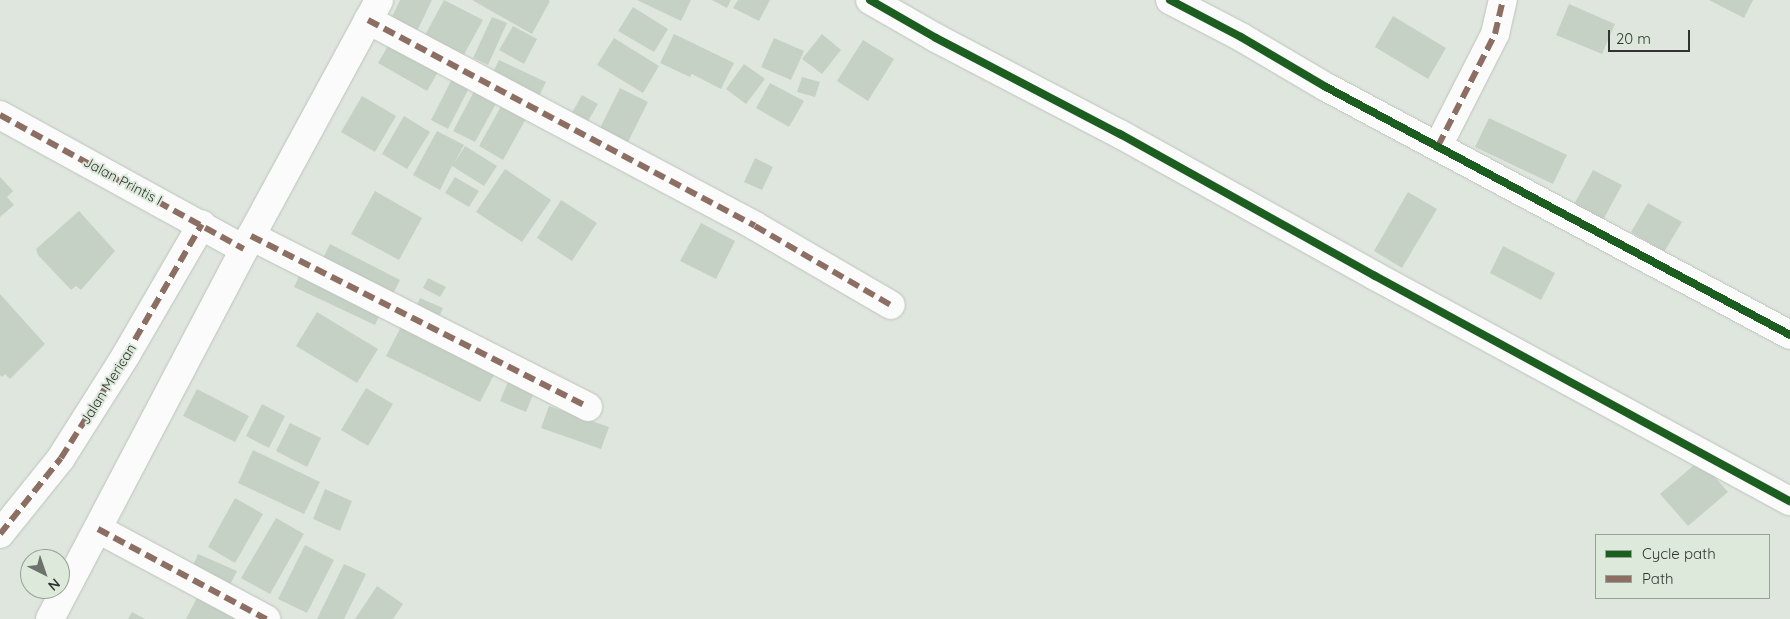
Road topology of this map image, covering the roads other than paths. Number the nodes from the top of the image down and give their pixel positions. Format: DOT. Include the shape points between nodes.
graph roads {
  1 [pos="870,0"];
  2 [pos="1170,0"];
  3 [pos="1502,0"];
  4 [pos="373,10"];
  5 [pos="0,115"];
  6 [pos="1438,146"];
  7 [pos="202,224"];
  8 [pos="248,242"];
  9 [pos="891,305"];
  10 [pos="1790,335"];
  11 [pos="588,407"];
  12 [pos="1790,501"];
  13 [pos="98,529"];
  14 [pos="0,534"];
  15 [pos="50,619"];
  16 [pos="266,619"];
  1 -- 12 [label="street"];
  2 -- 6 [label="street"];
  3 -- 6 [label="street" via="1495,34"];
  4 -- 8 [label="street"];
  4 -- 9 [label="street"];
  5 -- 7 [label="street, Jalan Printis I"];
  6 -- 10 [label="street"];
  7 -- 8 [label="street, Jalan Printis I"];
  7 -- 14 [label="street, Jalan Merican" via="126,355 60,458"];
  8 -- 11 [label="street, Jalan Printis I"];
  8 -- 13 [label="street"];
  13 -- 15 [label="street"];
  13 -- 16 [label="street"];
}
